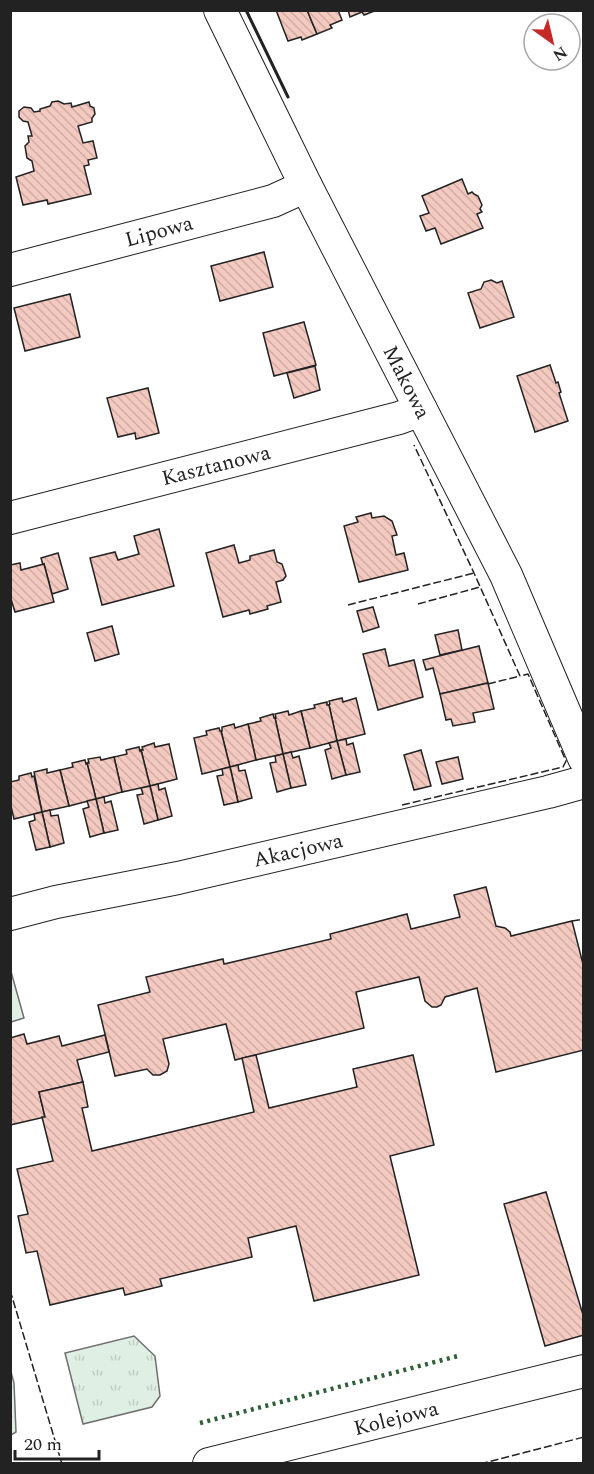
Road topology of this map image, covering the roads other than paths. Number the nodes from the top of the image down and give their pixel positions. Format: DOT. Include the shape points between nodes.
graph roads {
  1 [pos="220,10"];
  2 [pos="306,186"];
  3 [pos="10,270"];
  4 [pos="421,410"];
  5 [pos="10,518"];
  6 [pos="584,758"];
  7 [pos="584,782"];
  8 [pos="10,914"];
  9 [pos="584,1371"];
  10 [pos="209,1464"];
  1 -- 2 [label="street, Makowa"];
  2 -- 3 [label="street, Lipowa" via="273,201"];
  2 -- 4 [label="street, Makowa"];
  4 -- 5 [label="street, Kasztanowa"];
  4 -- 6 [label="street, Makowa" via="506,575"];
  7 -- 8 [label="street, Akacjowa" via="185,877"];
  9 -- 10 [label="street, Kolejowa"];
}
